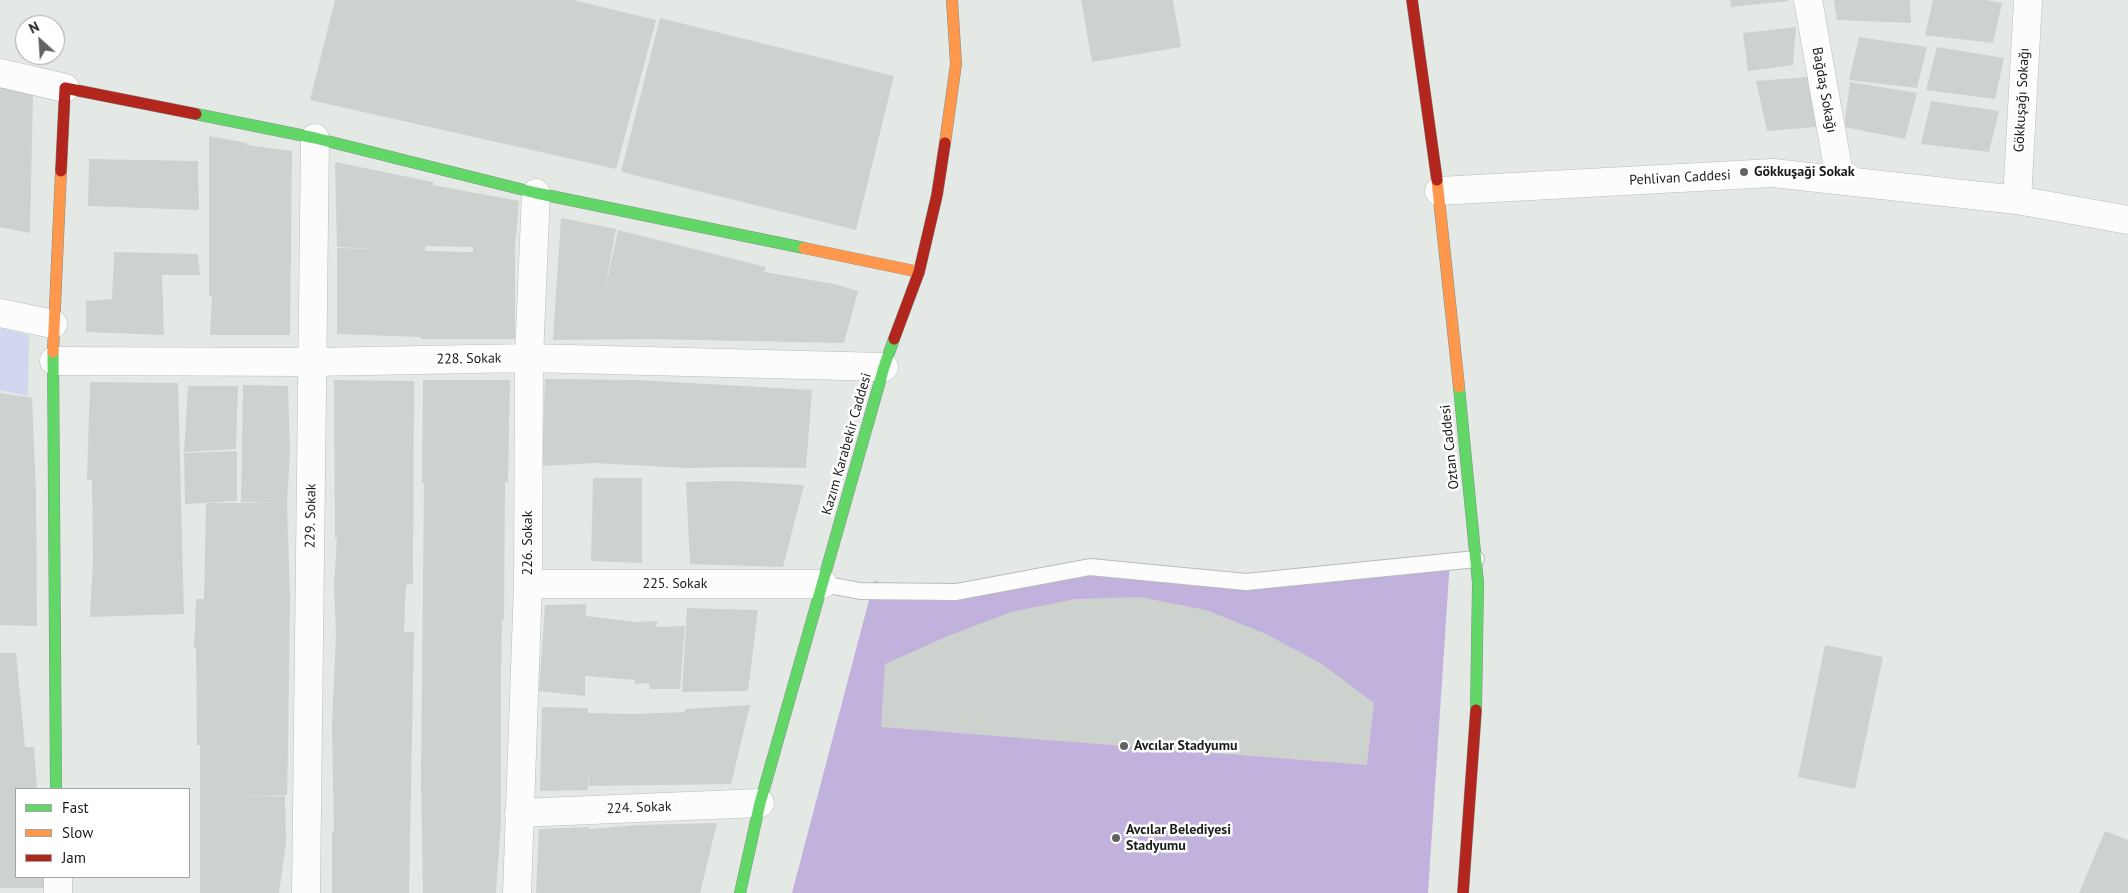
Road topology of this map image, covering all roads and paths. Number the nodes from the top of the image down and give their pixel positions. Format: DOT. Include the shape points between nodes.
graph roads {
  1 [pos="952,0"];
  2 [pos="1412,0"];
  3 [pos="1808,0"];
  4 [pos="2028,0"];
  5 [pos="0,73"];
  6 [pos="65,88"];
  7 [pos="315,138"];
  8 [pos="1840,179"];
  9 [pos="1438,191"];
  10 [pos="536,193"];
  11 [pos="2017,200"];
  12 [pos="2128,220"];
  13 [pos="919,272"];
  14 [pos="0,313"];
  15 [pos="53,324"];
  16 [pos="529,358"];
  17 [pos="54,361"];
  18 [pos="312,362"];
  19 [pos="884,367"];
  20 [pos="1476,558"];
  21 [pos="528,584"];
  22 [pos="822,584"];
  23 [pos="56,788"];
  24 [pos="760,804"];
  25 [pos="519,813"];
  26 [pos="58,878"];
  27 [pos="58,893"];
  28 [pos="306,893"];
  29 [pos="517,893"];
  30 [pos="740,893"];
  31 [pos="1463,893"];
  1 -- 13 [label="street, Kazım Karabekir Caddesi" via="956,64 936,195"];
  2 -- 9 [label="street, Oztan Caddesi"];
  3 -- 8 [label="street, Bağdaş Sokağı"];
  4 -- 11 [label="street, Gökkuşağı Sokağı"];
  5 -- 6 [label="street"];
  6 -- 7 [label="street"];
  6 -- 15 [label="street"];
  7 -- 10 [label="street"];
  7 -- 18 [label="street, 229. Sokak"];
  8 -- 9 [label="street, Pehlivan Caddesi" via="1772,172"];
  8 -- 11 [label="street, Pehlivan Caddesi"];
  9 -- 20 [label="street, Oztan Caddesi"];
  10 -- 13 [label="street"];
  10 -- 16 [label="street, 226. Sokak"];
  11 -- 12 [label="street, Pehlivan Caddesi"];
  13 -- 19 [label="street, Kazım Karabekir Caddesi"];
  14 -- 15 [label="street"];
  15 -- 17 [label="street"];
  16 -- 18 [label="street, 228. Sokak"];
  16 -- 19 [label="street, 228. Sokak"];
  16 -- 21 [label="street, 226. Sokak"];
  17 -- 18 [label="street, 228. Sokak"];
  17 -- 23 [label="street"];
  18 -- 28 [label="street, 229. Sokak"];
  19 -- 22 [label="street, Kazım Karabekir Caddesi"];
  20 -- 22 [label="lane" via="1246,582 1090,567 956,592 860,591"];
  20 -- 31 [label="street, Oztan Caddesi" via="1476,730"];
  21 -- 22 [label="street, 225. Sokak"];
  21 -- 25 [label="street, 226. Sokak"];
  22 -- 24 [label="street, Kazım Karabekir Caddesi"];
  24 -- 25 [label="street, 224. Sokak"];
  24 -- 30 [label="street, Kazım Karabekir Caddesi"];
  25 -- 29 [label="street, 226. Sokak"];
  26 -- 27 [label="street"];
}
